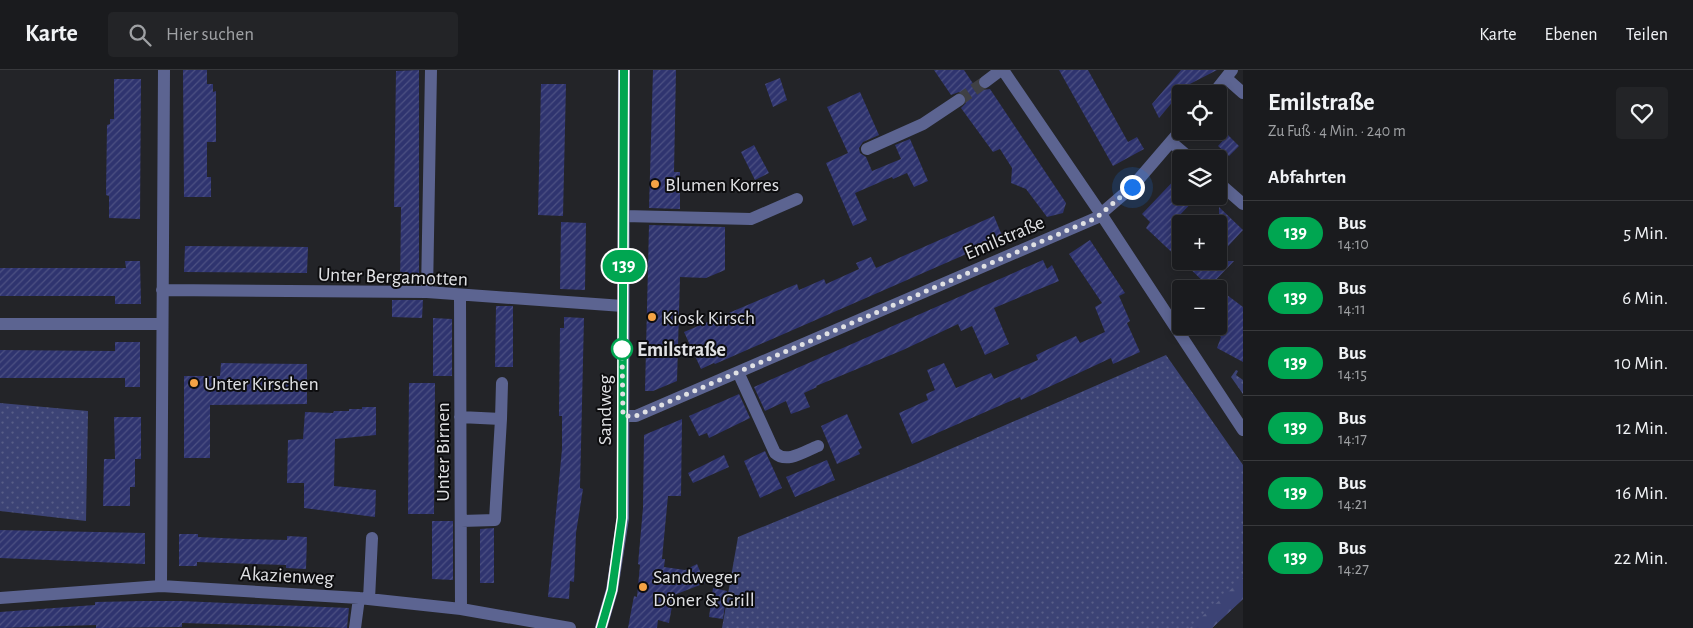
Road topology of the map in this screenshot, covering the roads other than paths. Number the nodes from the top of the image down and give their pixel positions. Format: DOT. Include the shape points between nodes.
graph roads {
  1 [pos="164,70"];
  2 [pos="431,70"];
  3 [pos="624,70"];
  4 [pos="1002,70"];
  5 [pos="1229,74"];
  6 [pos="985,82"];
  7 [pos="1220,85"];
  8 [pos="1243,93"];
  9 [pos="959,100"];
  10 [pos="1171,142"];
  11 [pos="867,149"];
  12 [pos="1180,150"];
  13 [pos="1227,190"];
  14 [pos="797,199"];
  15 [pos="1243,204"];
  16 [pos="624,216"];
  17 [pos="1099,216"];
  18 [pos="162,290"];
  19 [pos="428,292"];
  20 [pos="460,296"];
  21 [pos="623,306"];
  22 [pos="0,324"];
  23 [pos="162,324"];
  24 [pos="738,372"];
  25 [pos="502,383"];
  26 [pos="623,416"];
  27 [pos="460,417"];
  28 [pos="501,419"];
  29 [pos="1243,430"];
  30 [pos="818,446"];
  31 [pos="461,521"];
  32 [pos="372,538"];
  33 [pos="161,586"];
  34 [pos="0,598"];
  35 [pos="364,598"];
  36 [pos="461,609"];
  37 [pos="355,628"];
  38 [pos="570,628"];
  39 [pos="601,628"];
  1 -- 18 [label="street"];
  2 -- 19 [label="street"];
  3 -- 16 [label="street, Sandweg"];
  4 -- 6 [label="street"];
  4 -- 17 [label="street"];
  5 -- 7 [label="street"];
  5 -- 8 [label="street"];
  9 -- 11 [label="street" via="923,124"];
  10 -- 12 [label="street"];
  10 -- 17 [label="street, Emilstraße" via="1132,187"];
  13 -- 15 [label="street"];
  14 -- 16 [label="street" via="751,218"];
  16 -- 21 [label="street, Sandweg"];
  17 -- 24 [label="street, Emilstraße"];
  17 -- 29 [label="street"];
  18 -- 19 [label="street, Unter Bergamotten"];
  18 -- 23 [label="street"];
  19 -- 20 [label="street, Unter Bergamotten"];
  20 -- 21 [label="street, Unter Bergamotten"];
  20 -- 27 [label="street, Unter Birnen"];
  21 -- 26 [label="street, Sandweg"];
  22 -- 23 [label="street"];
  23 -- 33 [label="street"];
  24 -- 26 [label="street, Emilstraße" via="636,416"];
  24 -- 30 [label="street" via="780,457 788,458"];
  25 -- 28 [label="street"];
  26 -- 39 [label="street, Sandweg" via="622,518 612,590"];
  27 -- 28 [label="street"];
  27 -- 31 [label="street, Unter Birnen"];
  28 -- 31 [label="street" via="495,520"];
  31 -- 36 [label="street, Unter Birnen"];
  32 -- 35 [label="street"];
  33 -- 34 [label="street, Akazienweg"];
  33 -- 35 [label="street, Akazienweg"];
  35 -- 36 [label="street, Akazienweg"];
  35 -- 37 [label="street"];
  36 -- 38 [label="street, Akazienweg"];
}
